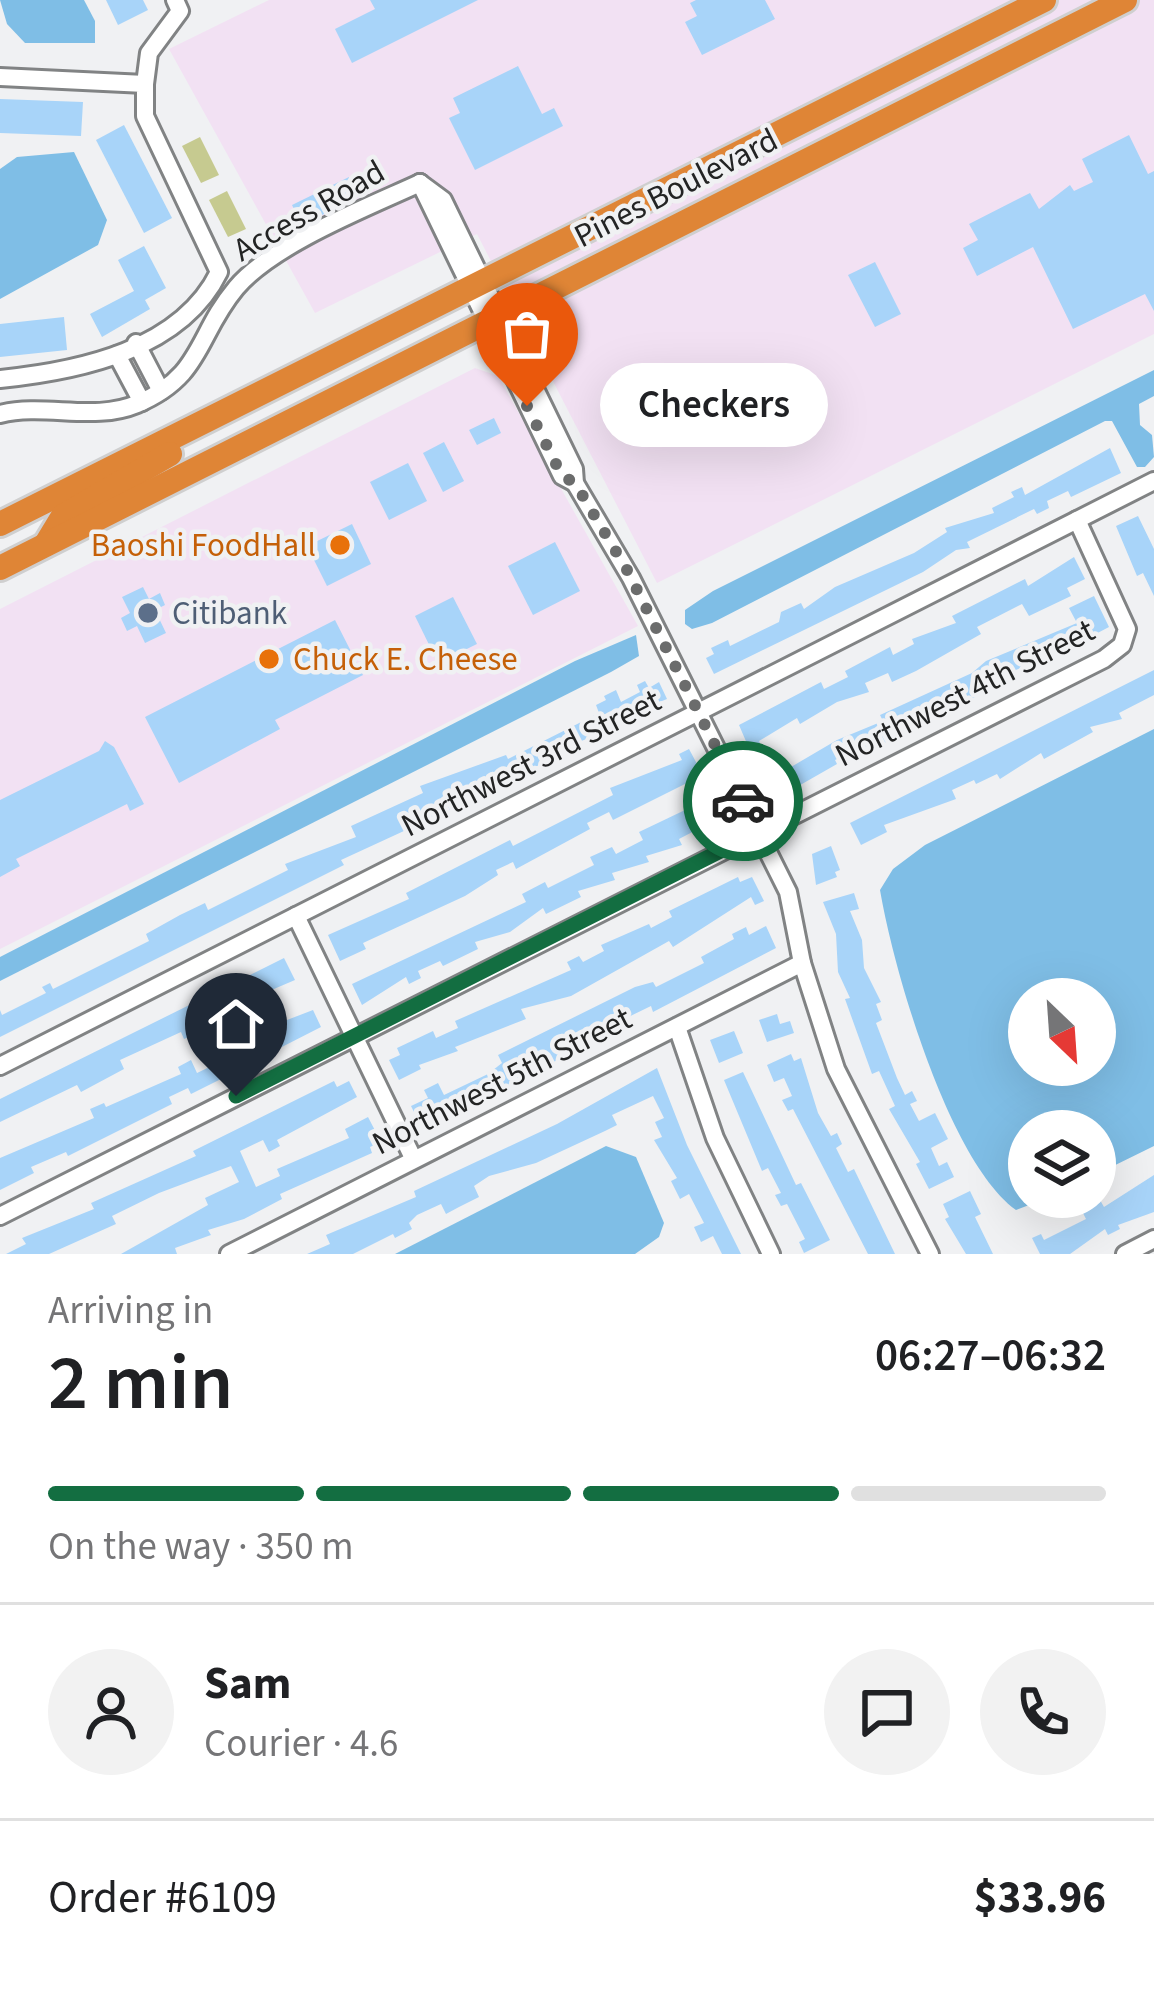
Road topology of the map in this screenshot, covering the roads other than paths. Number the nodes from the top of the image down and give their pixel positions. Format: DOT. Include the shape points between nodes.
graph roads {
  1 [pos="175,0"];
  2 [pos="1044,0"];
  3 [pos="1125,0"];
  4 [pos="984,31"];
  5 [pos="902,70"];
  6 [pos="0,77"];
  7 [pos="145,84"];
  8 [pos="920,103"];
  9 [pos="835,146"];
  10 [pos="477,286"];
  11 [pos="492,317"];
  12 [pos="136,343"];
  13 [pos="117,355"];
  14 [pos="0,380"];
  15 [pos="161,391"];
  16 [pos="142,402"];
  17 [pos="0,414"];
  18 [pos="207,421"];
  19 [pos="1154,481"];
  20 [pos="1077,520"];
  21 [pos="0,524"];
  22 [pos="46,544"];
  23 [pos="0,568"];
  24 [pos="700,711"];
  25 [pos="758,832"];
  26 [pos="296,916"];
  27 [pos="802,964"];
  28 [pos="676,1027"];
  29 [pos="354,1036"];
  30 [pos="0,1066"];
  31 [pos="413,1159"];
  32 [pos="0,1216"];
  33 [pos="1154,1239"];
  34 [pos="229,1254"];
  35 [pos="771,1254"];
  36 [pos="930,1254"];
  37 [pos="1125,1254"];
  1 -- 7 [label="street" via="180,11 149,53"];
  2 -- 4 [label="highway, Pines Boulevard"];
  3 -- 8 [label="highway, Pines Boulevard"];
  4 -- 5 [label="highway, Pines Boulevard"];
  4 -- 8 [label="highway" via="941,69"];
  5 -- 9 [label="highway"];
  5 -- 10 [label="highway, Pines Boulevard"];
  6 -- 7 [label="street"];
  7 -- 12 [label="street" via="146,116 218,261 206,300"];
  8 -- 9 [label="highway, Pines Boulevard"];
  9 -- 11 [label="highway, Pines Boulevard"];
  10 -- 11 [label="street"];
  10 -- 15 [label="street, Access Road" via="443,200 420,183 261,265 237,287 188,372"];
  10 -- 18 [label="highway, Pines Boulevard"];
  11 -- 22 [label="highway, Pines Boulevard"];
  11 -- 24 [label="street" via="562,476 575,483"];
  12 -- 13 [label="street"];
  12 -- 15 [label="street"];
  13 -- 14 [label="street" via="78,370"];
  13 -- 16 [label="street"];
  15 -- 16 [label="street, Access Road"];
  16 -- 17 [label="street, Access Road" via="101,412"];
  18 -- 21 [label="highway, Pines Boulevard"];
  18 -- 22 [label="highway" via="144,471 63,516"];
  19 -- 20 [label="street, Northwest 3rd Street"];
  20 -- 24 [label="street, Northwest 3rd Street"];
  20 -- 25 [label="street, Northwest 4th Street" via="1127,628 1122,645"];
  22 -- 23 [label="highway, Pines Boulevard"];
  24 -- 25 [label="street"];
  24 -- 26 [label="street, Northwest 3rd Street"];
  25 -- 27 [label="street" via="788,892"];
  25 -- 29 [label="street, Northwest 4th Street"];
  26 -- 29 [label="street"];
  26 -- 30 [label="street, Northwest 3rd Street"];
  27 -- 28 [label="street, Northwest 5th Street"];
  27 -- 36 [label="street" via="836,1069"];
  28 -- 31 [label="street, Northwest 5th Street"];
  28 -- 35 [label="street" via="715,1138"];
  29 -- 31 [label="street"];
  29 -- 32 [label="street, Northwest 4th Street"];
  31 -- 34 [label="street, Northwest 5th Street"];
  33 -- 37 [label="street"];
}
